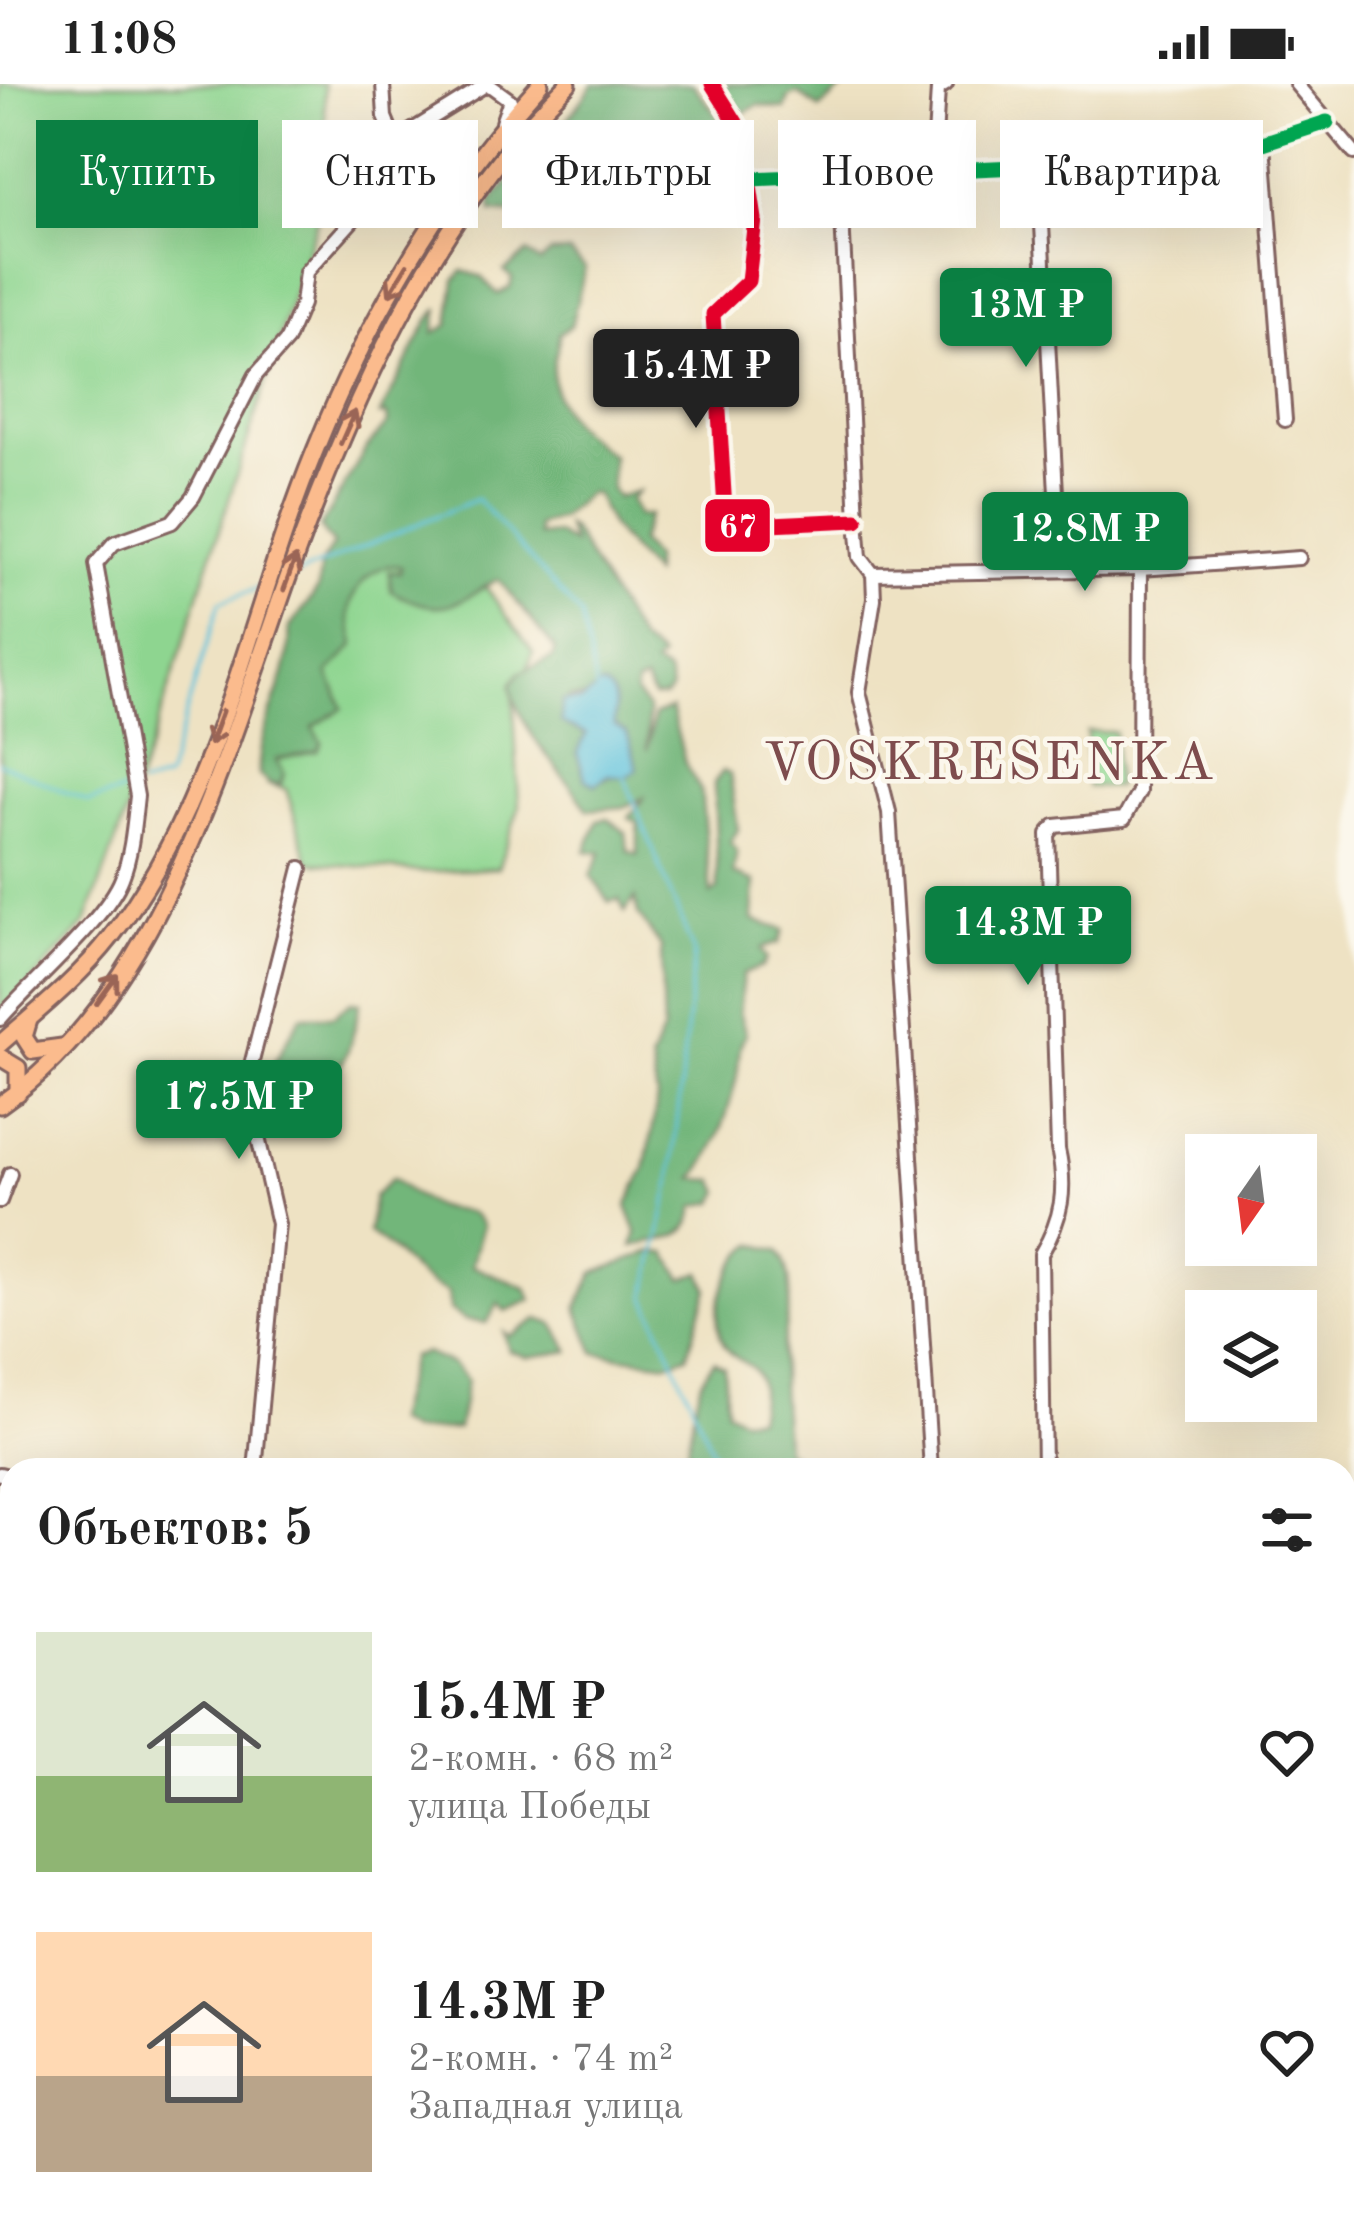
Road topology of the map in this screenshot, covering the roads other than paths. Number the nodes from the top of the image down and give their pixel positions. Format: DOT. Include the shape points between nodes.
graph roads {
  1 [pos="383,84"];
  2 [pos="488,84"];
  3 [pos="540,84"];
  4 [pos="568,84"];
  5 [pos="712,84"];
  6 [pos="946,84"];
  7 [pos="1296,84"];
  8 [pos="386,120"];
  9 [pos="429,120"];
  10 [pos="734,120"];
  11 [pos="936,120"];
  12 [pos="1327,122"];
  13 [pos="498,130"];
  14 [pos="1264,144"];
  15 [pos="1354,153"];
  16 [pos="346,228"];
  17 [pos="753,228"];
  18 [pos="843,228"];
  19 [pos="1043,228"];
  20 [pos="1285,420"];
  21 [pos="857,520"];
  22 [pos="1299,558"];
  23 [pos="1140,569"];
  24 [pos="1060,570"];
  25 [pos="873,574"];
  26 [pos="301,868"];
  27 [pos="0,1018"];
  28 [pos="30,1018"];
  29 [pos="0,1044"];
  30 [pos="64,1046"];
  31 [pos="0,1057"];
  32 [pos="18,1093"];
  33 [pos="0,1106"];
  34 [pos="10,1174"];
  35 [pos="0,1201"];
  36 [pos="256,1458"];
  37 [pos="930,1458"];
  38 [pos="1044,1458"];
  1 -- 8 [label="street"];
  2 -- 9 [label="street"];
  2 -- 13 [label="street" via="510,100"];
  3 -- 13 [label="main road"];
  30 -- 4 [label="main road, one-way" via="172,884 223,768 304,535 405,308 516,140"];
  5 -- 10 [label="street"];
  6 -- 11 [label="street" via="938,89"];
  7 -- 12 [label="street"];
  12 -- 14 [label="street"];
  12 -- 15 [label="street"];
  13 -- 28 [label="main road, one-way" via="377,315 312,458 205,759 154,873 87,965"];
  14 -- 20 [label="street"];
  16 -- 27 [label="street" via="306,272 287,340 256,375 193,497 172,522 114,543 96,564 137,796 122,880"];
  17 -- 21 [label="street" via="748,280 713,314 726,526"];
  18 -- 21 [label="street"];
  19 -- 24 [label="street"];
  21 -- 25 [label="street" via="860,557"];
  22 -- 23 [label="street"];
  23 -- 24 [label="street"];
  23 -- 38 [label="street" via="1139,793 1124,819 1055,826 1048,834 1064,1190 1041,1254"];
  24 -- 25 [label="street"];
  25 -- 37 [label="street" via="860,692 889,812"];
  26 -- 36 [label="street" via="246,1085 278,1224"];
  28 -- 29 [label="main road"];
  28 -- 30 [label="main road" via="26,1046 41,1054"];
  30 -- 32 [label="main road"];
  31 -- 32 [label="main road" via="18,1068"];
  32 -- 33 [label="main road"];
  34 -- 35 [label="street"];
}
